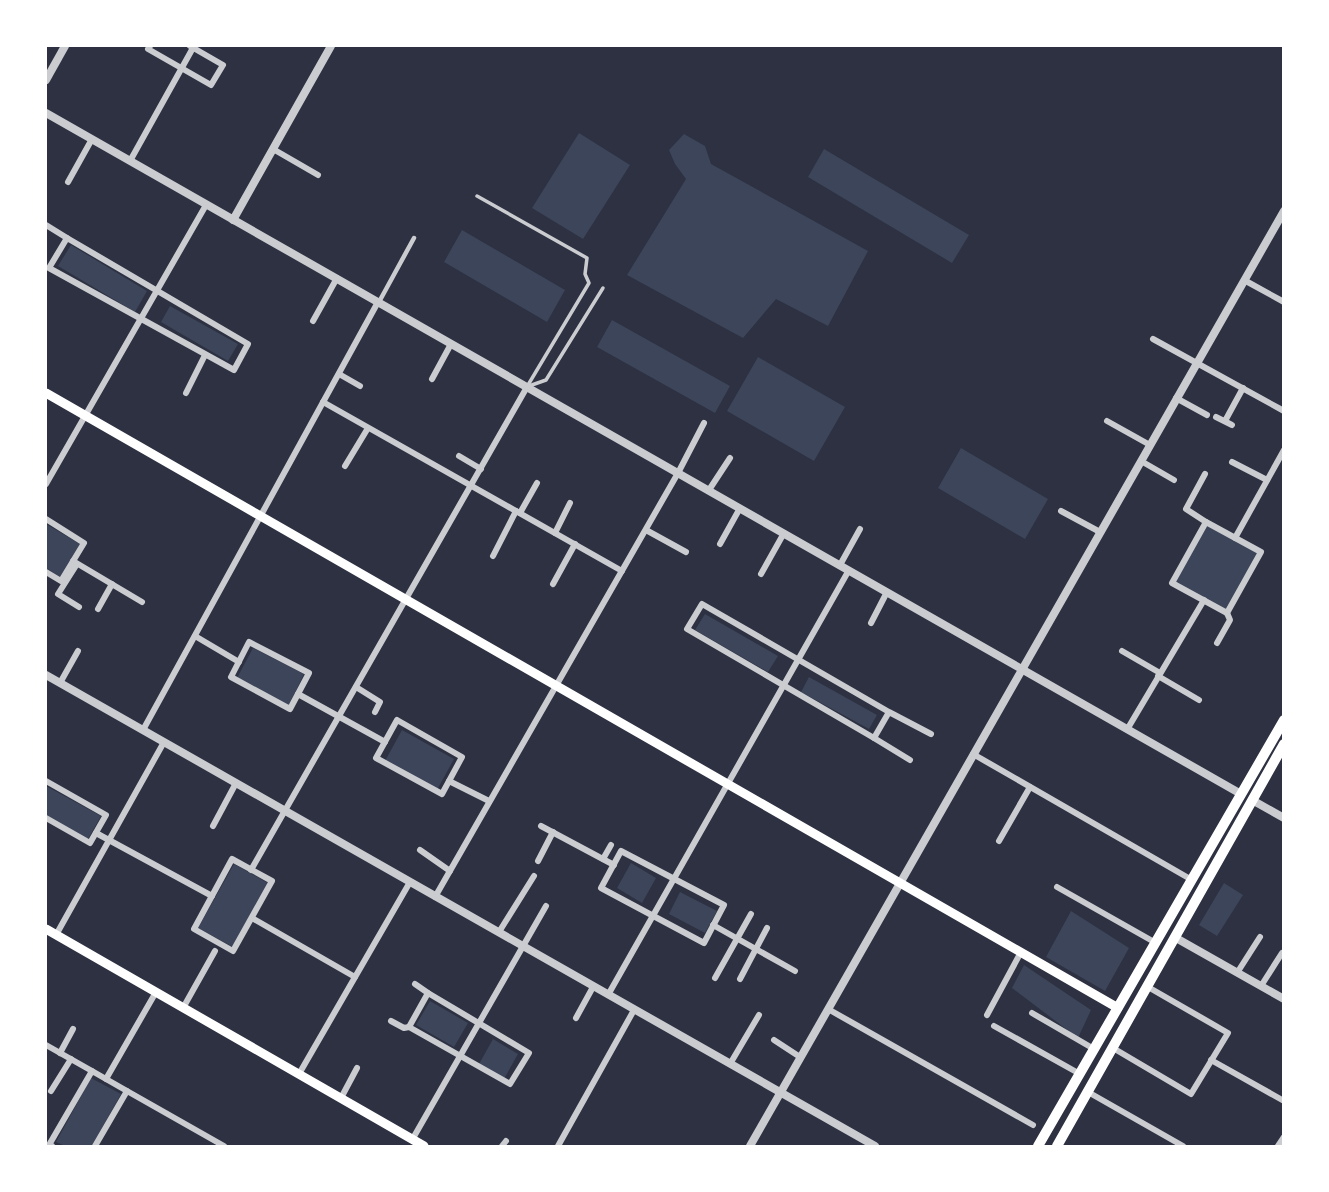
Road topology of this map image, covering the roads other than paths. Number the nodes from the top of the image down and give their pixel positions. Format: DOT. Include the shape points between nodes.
graph roads {
  1 [pos="65,46"];
  2 [pos="192,46"];
  3 [pos="331,46"];
  4 [pos="149,47"];
  5 [pos="181,68"];
  6 [pos="46,80"];
  7 [pos="46,113"];
  8 [pos="92,139"];
  9 [pos="273,149"];
  10 [pos="130,161"];
  11 [pos="318,175"];
  12 [pos="68,182"];
  13 [pos="477,196"];
  14 [pos="206,205"];
  15 [pos="1283,211"];
  16 [pos="233,220"];
  17 [pos="46,225"];
  18 [pos="66,237"];
  19 [pos="414,238"];
  20 [pos="47,267"];
  21 [pos="337,278"];
  22 [pos="1244,280"];
  23 [pos="603,288"];
  24 [pos="156,290"];
  25 [pos="379,302"];
  26 [pos="1283,302"];
  27 [pos="140,318"];
  28 [pos="313,321"];
  29 [pos="1153,339"];
  30 [pos="451,344"];
  31 [pos="205,355"];
  32 [pos="1196,363"];
  33 [pos="339,373"];
  34 [pos="432,379"];
  35 [pos="360,386"];
  36 [pos="527,387"];
  37 [pos="1243,388"];
  38 [pos="46,393"];
  39 [pos="186,393"];
  40 [pos="1176,398"];
  41 [pos="323,402"];
  42 [pos="1283,411"];
  43 [pos="84,415"];
  44 [pos="1207,415"];
  45 [pos="1216,417"];
  46 [pos="1107,421"];
  47 [pos="704,423"];
  48 [pos="368,428"];
  49 [pos="1150,445"];
  50 [pos="1283,450"];
  51 [pos="459,456"];
  52 [pos="730,458"];
  53 [pos="1140,461"];
  54 [pos="1232,462"];
  55 [pos="345,466"];
  56 [pos="481,469"];
  57 [pos="678,473"];
  58 [pos="1205,474"];
  59 [pos="1174,480"];
  60 [pos="1267,480"];
  61 [pos="537,483"];
  62 [pos="46,484"];
  63 [pos="471,485"];
  64 [pos="709,490"];
  65 [pos="570,502"];
  66 [pos="740,508"];
  67 [pos="1061,511"];
  68 [pos="518,512"];
  69 [pos="261,516"];
  70 [pos="46,519"];
  71 [pos="1206,522"];
  72 [pos="860,529"];
  73 [pos="646,530"];
  74 [pos="1100,532"];
  75 [pos="555,533"];
  76 [pos="784,533"];
  77 [pos="1235,538"];
  78 [pos="575,544"];
  79 [pos="720,544"];
  80 [pos="686,552"];
  81 [pos="493,556"];
  82 [pos="75,562"];
  83 [pos="840,565"];
  84 [pos="849,570"];
  85 [pos="622,571"];
  86 [pos="46,572"];
  87 [pos="761,574"];
  88 [pos="111,584"];
  89 [pos="553,584"];
  90 [pos="887,592"];
  91 [pos="406,599"];
  92 [pos="1203,600"];
  93 [pos="142,602"];
  94 [pos="79,607"];
  95 [pos="98,609"];
  96 [pos="1227,613"];
  97 [pos="871,623"];
  98 [pos="195,636"];
  99 [pos="1217,643"];
  100 [pos="78,651"];
  101 [pos="1122,651"];
  102 [pos="797,659"];
  103 [pos="239,662"];
  104 [pos="1022,668"];
  105 [pos="1159,674"];
  106 [pos="46,675"];
  107 [pos="60,683"];
  108 [pos="783,685"];
  109 [pos="557,686"];
  110 [pos="356,687"];
  111 [pos="298,694"];
  112 [pos="1199,701"];
  113 [pos="375,712"];
  114 [pos="889,712"];
  115 [pos="340,715"];
  116 [pos="1283,720"];
  117 [pos="1128,728"];
  118 [pos="143,730"];
  119 [pos="931,734"];
  120 [pos="874,738"];
  121 [pos="164,742"];
  122 [pos="385,742"];
  123 [pos="1283,744"];
  124 [pos="973,754"];
  125 [pos="910,760"];
  126 [pos="46,781"];
  127 [pos="449,781"];
  128 [pos="236,783"];
  129 [pos="727,783"];
  130 [pos="1030,787"];
  131 [pos="1241,793"];
  132 [pos="1252,800"];
  133 [pos="489,801"];
  134 [pos="285,811"];
  135 [pos="46,818"];
  136 [pos="1283,818"];
  137 [pos="213,826"];
  138 [pos="541,826"];
  139 [pos="96,832"];
  140 [pos="553,832"];
  141 [pos="109,840"];
  142 [pos="999,841"];
  143 [pos="611,845"];
  144 [pos="420,850"];
  145 [pos="603,859"];
  146 [pos="538,860"];
  147 [pos="614,865"];
  148 [pos="251,870"];
  149 [pos="450,871"];
  150 [pos="534,876"];
  151 [pos="673,879"];
  152 [pos="1192,880"];
  153 [pos="410,882"];
  154 [pos="900,883"];
  155 [pos="1058,887"];
  156 [pos="212,896"];
  157 [pos="435,897"];
  158 [pos="546,906"];
  159 [pos="751,914"];
  160 [pos="652,915"];
  161 [pos="252,918"];
  162 [pos="713,925"];
  163 [pos="767,928"];
  164 [pos="46,929"];
  165 [pos="499,932"];
  166 [pos="56,934"];
  167 [pos="1260,937"];
  168 [pos="1176,938"];
  169 [pos="737,939"];
  170 [pos="1156,943"];
  171 [pos="523,946"];
  172 [pos="756,949"];
  173 [pos="215,951"];
  174 [pos="1021,952"];
  175 [pos="1282,953"];
  176 [pos="795,971"];
  177 [pos="1237,973"];
  178 [pos="355,977"];
  179 [pos="715,978"];
  180 [pos="740,979"];
  181 [pos="415,984"];
  182 [pos="1261,986"];
  183 [pos="593,987"];
  184 [pos="1147,987"];
  185 [pos="156,992"];
  186 [pos="428,993"];
  187 [pos="608,995"];
  188 [pos="1283,999"];
  189 [pos="183,1008"];
  190 [pos="1118,1008"];
  191 [pos="828,1009"];
  192 [pos="634,1010"];
  193 [pos="1032,1013"];
  194 [pos="759,1015"];
  195 [pos="988,1015"];
  196 [pos="1132,1015"];
  197 [pos="576,1018"];
  198 [pos="391,1021"];
  199 [pos="479,1023"];
  200 [pos="994,1026"];
  201 [pos="409,1027"];
  202 [pos="74,1030"];
  203 [pos="774,1040"];
  204 [pos="46,1045"];
  205 [pos="1113,1048"];
  206 [pos="1094,1049"];
  207 [pos="60,1053"];
  208 [pos="460,1056"];
  209 [pos="800,1057"];
  210 [pos="71,1059"];
  211 [pos="1211,1060"];
  212 [pos="730,1064"];
  213 [pos="357,1068"];
  214 [pos="92,1070"];
  215 [pos="299,1074"];
  216 [pos="1080,1074"];
  217 [pos="107,1079"];
  218 [pos="51,1091"];
  219 [pos="127,1091"];
  220 [pos="1088,1092"];
  221 [pos="780,1093"];
  222 [pos="341,1098"];
  223 [pos="1283,1101"];
  224 [pos="1033,1125"];
  225 [pos="1283,1137"];
  226 [pos="412,1140"];
  227 [pos="49,1145"];
  228 [pos="95,1146"];
  229 [pos="224,1146"];
  230 [pos="424,1146"];
  231 [pos="558,1146"];
  232 [pos="750,1146"];
  233 [pos="874,1146"];
  234 [pos="1038,1146"];
  235 [pos="1057,1146"];
  236 [pos="1182,1146"];
  237 [pos="1278,1146"];
  1 -- 6 [label="street"];
  2 -- 5 [label="street"];
  2 -- 5 [label="street" via="223,65 211,85"];
  3 -- 9 [label="street"];
  4 -- 5 [label="street"];
  5 -- 10 [label="street"];
  7 -- 8 [label="street"];
  8 -- 10 [label="street"];
  8 -- 12 [label="street"];
  9 -- 11 [label="street"];
  9 -- 16 [label="street"];
  10 -- 14 [label="street"];
  13 -- 36 [label="lane" via="587,258 584,274 589,283"];
  14 -- 16 [label="street"];
  14 -- 24 [label="street"];
  15 -- 22 [label="street"];
  16 -- 21 [label="street"];
  17 -- 18 [label="street"];
  18 -- 20 [label="street"];
  18 -- 24 [label="street"];
  19 -- 25 [label="street"];
  20 -- 27 [label="street"];
  21 -- 25 [label="street"];
  21 -- 28 [label="street"];
  22 -- 26 [label="street"];
  22 -- 32 [label="street"];
  23 -- 36 [label="lane" via="546,380"];
  24 -- 27 [label="street"];
  24 -- 31 [label="street" via="248,344 234,370"];
  25 -- 30 [label="street"];
  25 -- 33 [label="street"];
  27 -- 31 [label="street"];
  27 -- 43 [label="street"];
  29 -- 32 [label="street"];
  30 -- 34 [label="street"];
  30 -- 36 [label="street"];
  31 -- 39 [label="street"];
  32 -- 37 [label="street"];
  32 -- 40 [label="street"];
  33 -- 35 [label="street"];
  33 -- 41 [label="street"];
  36 -- 56 [label="street"];
  36 -- 57 [label="street"];
  37 -- 42 [label="street"];
  37 -- 45 [label="street" via="1225,421 1232,425"];
  38 -- 43 [label="main road"];
  40 -- 44 [label="street"];
  40 -- 49 [label="street"];
  41 -- 48 [label="street"];
  41 -- 69 [label="street"];
  43 -- 62 [label="street"];
  43 -- 69 [label="main road"];
  46 -- 49 [label="street"];
  47 -- 57 [label="street"];
  48 -- 55 [label="street"];
  48 -- 63 [label="street"];
  49 -- 53 [label="street"];
  50 -- 60 [label="street"];
  51 -- 56 [label="street"];
  52 -- 64 [label="street"];
  53 -- 59 [label="street"];
  53 -- 74 [label="street"];
  54 -- 60 [label="street"];
  56 -- 63 [label="street"];
  57 -- 64 [label="street"];
  57 -- 73 [label="street"];
  58 -- 71 [label="street" via="1186,509"];
  60 -- 77 [label="street"];
  61 -- 68 [label="street"];
  63 -- 68 [label="street"];
  63 -- 91 [label="street"];
  64 -- 66 [label="street"];
  65 -- 75 [label="street"];
  66 -- 76 [label="street"];
  66 -- 79 [label="street"];
  67 -- 74 [label="street"];
  68 -- 75 [label="street"];
  68 -- 81 [label="street"];
  69 -- 91 [label="main road"];
  69 -- 98 [label="street"];
  70 -- 82 [label="street" via="84,543"];
  71 -- 77 [label="street"];
  71 -- 92 [label="street" via="1172,583"];
  72 -- 83 [label="street"];
  73 -- 80 [label="street"];
  73 -- 85 [label="street"];
  74 -- 104 [label="street"];
  75 -- 78 [label="street"];
  76 -- 83 [label="street"];
  76 -- 87 [label="street"];
  77 -- 96 [label="street" via="1261,552"];
  78 -- 85 [label="street"];
  78 -- 89 [label="street"];
  82 -- 86 [label="street" via="61,581"];
  82 -- 88 [label="street"];
  82 -- 94 [label="street" via="58,594"];
  83 -- 84 [label="street"];
  84 -- 90 [label="street"];
  84 -- 102 [label="street"];
  85 -- 109 [label="street"];
  88 -- 93 [label="street"];
  88 -- 95 [label="street"];
  90 -- 97 [label="street"];
  90 -- 104 [label="street"];
  91 -- 109 [label="main road"];
  91 -- 110 [label="street"];
  92 -- 96 [label="street"];
  92 -- 105 [label="street"];
  96 -- 99 [label="street" via="1230,620"];
  98 -- 103 [label="street"];
  98 -- 118 [label="street"];
  100 -- 107 [label="street"];
  101 -- 105 [label="street"];
  102 -- 108 [label="street"];
  102 -- 108 [label="street" via="702,604 687,629"];
  102 -- 114 [label="street"];
  103 -- 111 [label="street" via="231,677 290,709"];
  103 -- 111 [label="street" via="249,642 309,673"];
  104 -- 117 [label="street"];
  104 -- 124 [label="street"];
  105 -- 112 [label="street"];
  105 -- 117 [label="street"];
  106 -- 107 [label="street"];
  107 -- 118 [label="street"];
  108 -- 120 [label="street"];
  108 -- 129 [label="street"];
  109 -- 129 [label="main road"];
  109 -- 133 [label="street"];
  110 -- 113 [label="street" via="380,702"];
  110 -- 115 [label="street"];
  111 -- 115 [label="street"];
  114 -- 119 [label="street"];
  114 -- 120 [label="street"];
  115 -- 122 [label="street"];
  115 -- 134 [label="street"];
  116 -- 131 [label="main road"];
  117 -- 131 [label="street"];
  118 -- 121 [label="street"];
  120 -- 125 [label="street"];
  121 -- 128 [label="street"];
  121 -- 141 [label="street"];
  122 -- 127 [label="street" via="376,758 442,794"];
  122 -- 127 [label="street" via="397,720 463,757"];
  123 -- 132 [label="main road"];
  124 -- 130 [label="street"];
  124 -- 154 [label="street"];
  126 -- 139 [label="street" via="106,815"];
  127 -- 133 [label="street"];
  128 -- 134 [label="street"];
  128 -- 137 [label="street"];
  129 -- 151 [label="street"];
  129 -- 154 [label="main road"];
  130 -- 142 [label="street"];
  130 -- 152 [label="street"];
  131 -- 132 [label="main road"];
  131 -- 152 [label="main road"];
  132 -- 136 [label="street"];
  132 -- 168 [label="main road"];
  133 -- 149 [label="street"];
  134 -- 148 [label="street"];
  134 -- 153 [label="street"];
  135 -- 139 [label="street" via="90,843"];
  138 -- 140 [label="street"];
  139 -- 141 [label="street"];
  140 -- 145 [label="street"];
  140 -- 146 [label="street"];
  141 -- 156 [label="street"];
  141 -- 166 [label="street"];
  143 -- 145 [label="street"];
  144 -- 149 [label="street"];
  145 -- 147 [label="street"];
  147 -- 151 [label="street" via="621,851"];
  147 -- 160 [label="street" via="601,888"];
  148 -- 156 [label="street" via="233,859"];
  148 -- 161 [label="street" via="272,881"];
  149 -- 157 [label="street"];
  150 -- 165 [label="street"];
  151 -- 160 [label="street"];
  151 -- 162 [label="street" via="724,905"];
  152 -- 170 [label="main road"];
  153 -- 157 [label="street"];
  153 -- 178 [label="street"];
  154 -- 174 [label="main road"];
  154 -- 191 [label="street"];
  155 -- 170 [label="street"];
  156 -- 161 [label="street" via="194,929 233,951"];
  157 -- 165 [label="street"];
  158 -- 171 [label="street"];
  159 -- 169 [label="street"];
  160 -- 162 [label="street" via="704,943"];
  160 -- 187 [label="street"];
  161 -- 178 [label="street"];
  162 -- 169 [label="street"];
  163 -- 172 [label="street"];
  164 -- 166 [label="main road"];
  165 -- 171 [label="street"];
  166 -- 185 [label="main road"];
  167 -- 177 [label="street"];
  168 -- 177 [label="street"];
  168 -- 184 [label="main road"];
  169 -- 172 [label="street"];
  169 -- 179 [label="street"];
  170 -- 190 [label="main road"];
  171 -- 183 [label="street"];
  171 -- 199 [label="street"];
  172 -- 176 [label="street"];
  172 -- 180 [label="street"];
  173 -- 189 [label="street"];
  174 -- 190 [label="main road"];
  174 -- 195 [label="street"];
  175 -- 182 [label="street"];
  177 -- 182 [label="street"];
  178 -- 215 [label="street"];
  181 -- 186 [label="street"];
  182 -- 188 [label="street"];
  183 -- 187 [label="street"];
  183 -- 197 [label="street"];
  184 -- 196 [label="main road"];
  184 -- 211 [label="street" via="1228,1032"];
  185 -- 189 [label="main road"];
  185 -- 217 [label="street"];
  186 -- 199 [label="street"];
  186 -- 201 [label="street"];
  187 -- 192 [label="street"];
  189 -- 215 [label="main road"];
  190 -- 196 [label="main road"];
  190 -- 206 [label="main road"];
  191 -- 209 [label="street"];
  191 -- 224 [label="street"];
  192 -- 212 [label="street"];
  192 -- 231 [label="street"];
  193 -- 206 [label="street"];
  194 -- 212 [label="street"];
  196 -- 205 [label="main road"];
  198 -- 201 [label="street"];
  199 -- 208 [label="street"];
  199 -- 208 [label="street" via="529,1053 510,1084"];
  200 -- 216 [label="street"];
  201 -- 208 [label="street"];
  202 -- 207 [label="street"];
  203 -- 209 [label="street"];
  204 -- 207 [label="street"];
  205 -- 211 [label="street" via="1191,1094"];
  205 -- 220 [label="main road"];
  206 -- 216 [label="main road"];
  207 -- 210 [label="street"];
  208 -- 226 [label="street"];
  209 -- 221 [label="street"];
  210 -- 214 [label="street"];
  210 -- 218 [label="street"];
  211 -- 223 [label="street"];
  212 -- 221 [label="street"];
  213 -- 222 [label="street"];
  214 -- 217 [label="street"];
  214 -- 227 [label="street"];
  215 -- 222 [label="main road"];
  216 -- 234 [label="main road"];
  217 -- 219 [label="street"];
  219 -- 228 [label="street"];
  219 -- 229 [label="street"];
  220 -- 235 [label="main road"];
  220 -- 236 [label="street"];
  221 -- 232 [label="street"];
  221 -- 233 [label="street"];
  222 -- 226 [label="main road"];
  225 -- 237 [label="street"];
  226 -- 230 [label="main road"];
}
